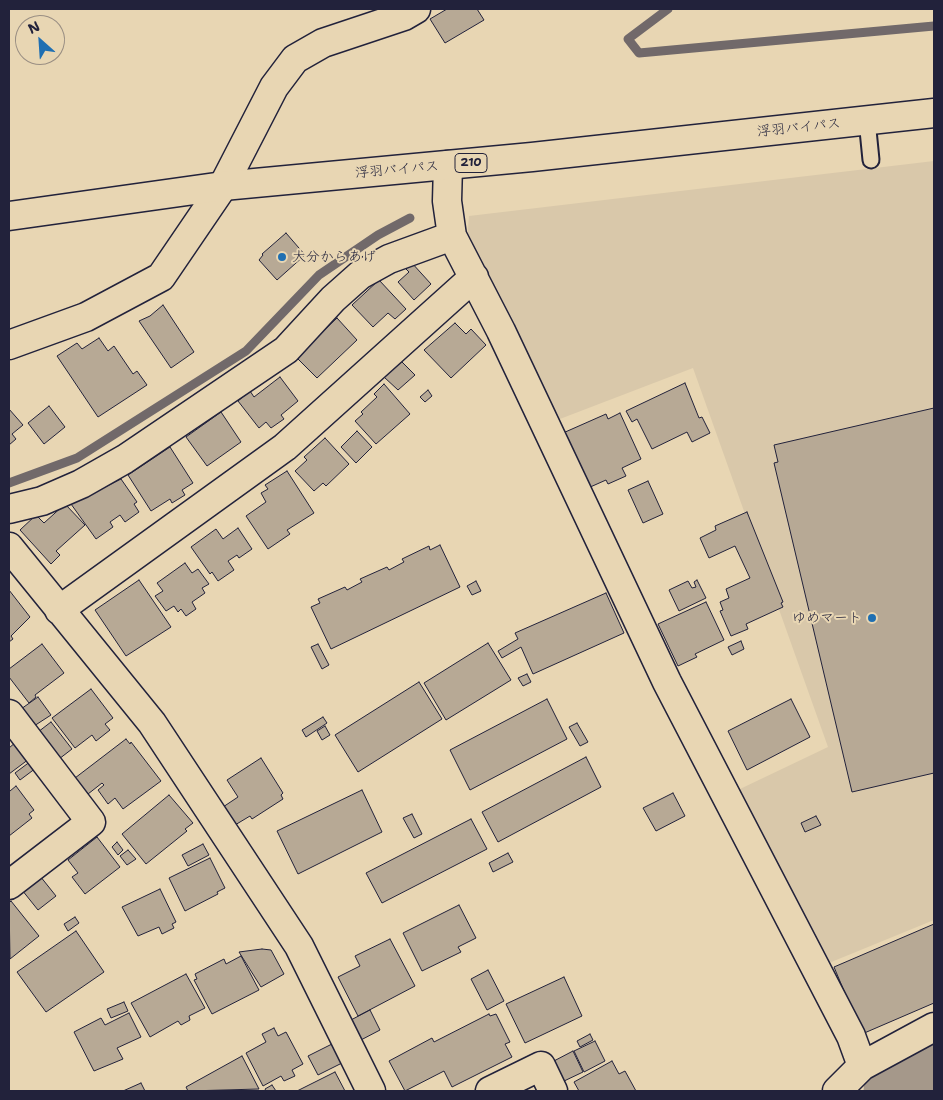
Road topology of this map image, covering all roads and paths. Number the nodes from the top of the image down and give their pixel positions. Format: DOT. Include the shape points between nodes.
graph roads {
  1 [pos="416,9"];
  2 [pos="934,113"];
  3 [pos="867,120"];
  4 [pos="871,160"];
  5 [pos="448,165"];
  6 [pos="223,186"];
  7 [pos="9,216"];
  8 [pos="452,236"];
  9 [pos="474,277"];
  10 [pos="9,345"];
  11 [pos="9,509"];
  12 [pos="9,547"];
  13 [pos="59,610"];
  14 [pos="9,714"];
  15 [pos="9,885"];
  16 [pos="934,1027"];
  17 [pos="862,1066"];
  18 [pos="371,1091"];
  19 [pos="490,1091"];
  20 [pos="553,1091"];
  21 [pos="837,1091"];
  1 -- 6 [label="main road" via="323,43 295,59 274,87"];
  2 -- 3 [label="main road, 浮羽バイパス / 210"];
  3 -- 4 [label="lane"];
  3 -- 5 [label="main road, 浮羽バイパス / 210"];
  5 -- 6 [label="main road, 浮羽バイパス / 210"];
  5 -- 8 [label="main road" via="447,201"];
  6 -- 7 [label="main road, 浮羽バイパス / 210"];
  6 -- 10 [label="main road" via="161,277 86,317"];
  8 -- 9 [label="main road"];
  8 -- 11 [label="main road" via="390,259 360,275 286,350 125,459 81,484"];
  9 -- 13 [label="main road" via="285,447"];
  9 -- 17 [label="main road" via="667,682 851,1036"];
  12 -- 13 [label="main road"];
  13 -- 18 [label="main road" via="152,723 299,946"];
  14 -- 15 [label="main road" via="91,822"];
  16 -- 17 [label="main road"];
  17 -- 21 [label="main road"];
  19 -- 20 [label="main road" via="541,1066"];
}
